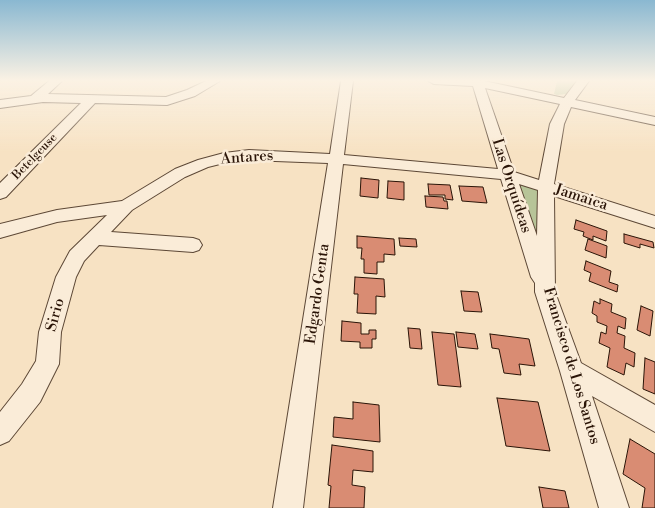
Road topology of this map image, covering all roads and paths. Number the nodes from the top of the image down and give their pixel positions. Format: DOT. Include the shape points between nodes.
graph roads {
  1 [pos="86,105"];
  2 [pos="344,105"];
  3 [pos="485,105"];
  4 [pos="556,105"];
  5 [pos="587,105"];
  6 [pos="655,121"];
  7 [pos="336,159"];
  8 [pos="508,175"];
  9 [pos="546,187"];
  10 [pos="0,193"];
  11 [pos="126,206"];
  12 [pos="655,222"];
  13 [pos="0,231"];
  14 [pos="93,238"];
  15 [pos="193,245"];
  16 [pos="545,292"];
  17 [pos="572,371"];
  18 [pos="655,419"];
  19 [pos="0,432"];
  20 [pos="288,508"];
  21 [pos="614,508"];
  1 -- 10 [label="street, Betelgeuse"];
  2 -- 7 [label="street, Edgardo Genta"];
  3 -- 8 [label="street, Las Orquídeas"];
  4 -- 9 [label="street, Francisco de Los Santos" via="557,124"];
  5 -- 6 [label="street"];
  7 -- 8 [label="street, Antares"];
  7 -- 11 [label="street, Antares" via="277,155 224,158 180,173"];
  7 -- 20 [label="street, Edgardo Genta"];
  8 -- 9 [label="street, Jamaica"];
  8 -- 16 [label="street, Las Orquídeas"];
  9 -- 12 [label="street, Jamaica"];
  9 -- 16 [label="street, Francisco de Los Santos"];
  11 -- 13 [label="street, Antares" via="58,216"];
  11 -- 14 [label="street, Sirio"];
  14 -- 15 [label="street"];
  14 -- 19 [label="street, Sirio" via="77,256 66,277 50,332 47,364 31,393"];
  16 -- 17 [label="street, Francisco de Los Santos"];
  17 -- 18 [label="street"];
  17 -- 21 [label="street, Francisco de Los Santos"];
}
